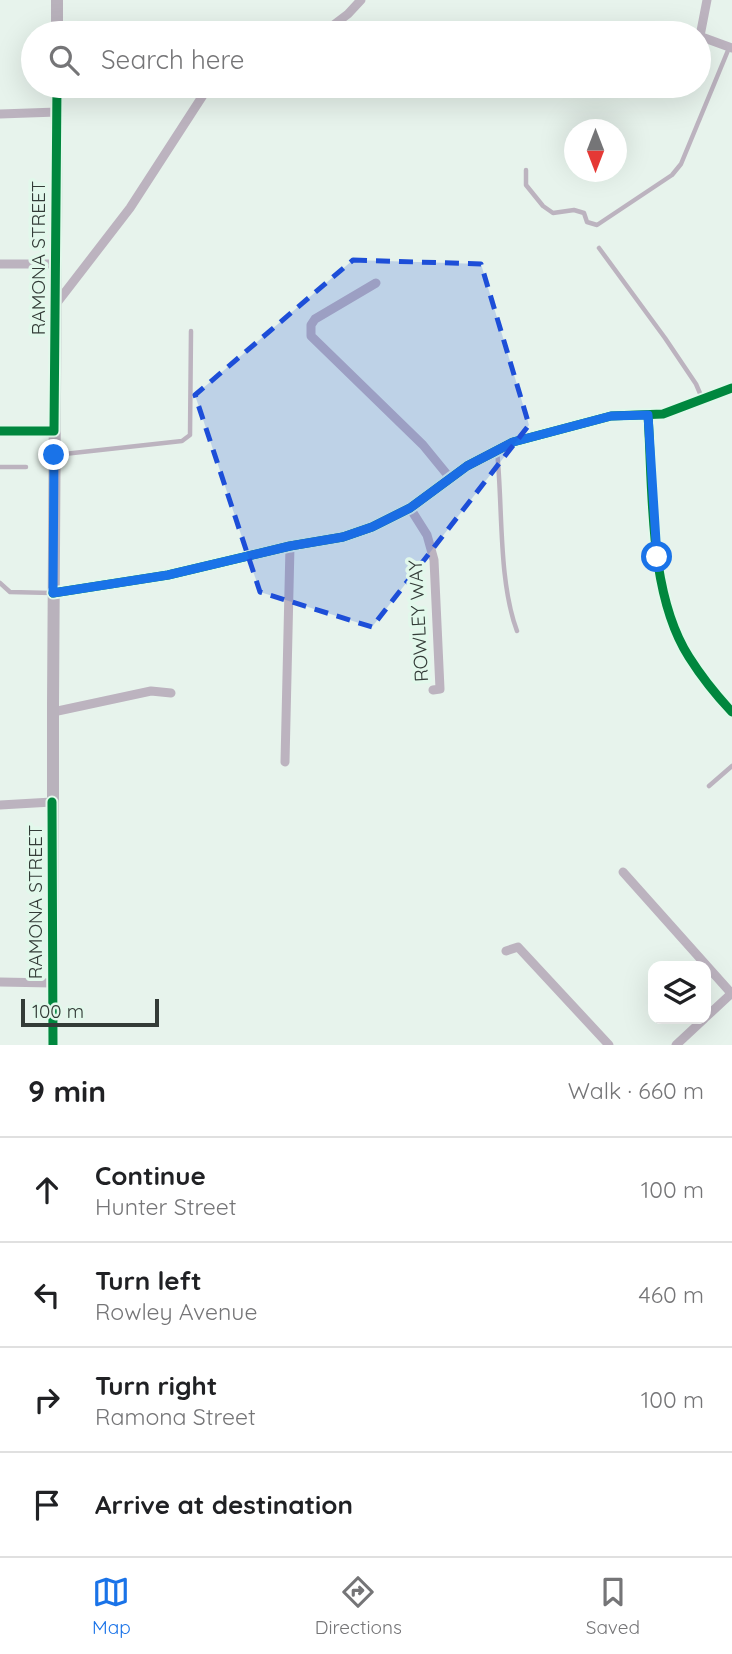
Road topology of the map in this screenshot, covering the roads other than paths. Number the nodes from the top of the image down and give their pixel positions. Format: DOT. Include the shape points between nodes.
graph roads {
  1 [pos="57,0"];
  2 [pos="361,0"];
  3 [pos="707,0"];
  4 [pos="57,21"];
  5 [pos="337,21"];
  6 [pos="702,21"];
  7 [pos="711,40"];
  8 [pos="731,47"];
  9 [pos="711,94"];
  10 [pos="57,98"];
  11 [pos="201,98"];
  12 [pos="709,98"];
  13 [pos="57,112"];
  14 [pos="0,114"];
  15 [pos="526,170"];
  16 [pos="599,248"];
  17 [pos="0,264"];
  18 [pos="56,264"];
  19 [pos="376,283"];
  20 [pos="56,304"];
  21 [pos="191,331"];
  22 [pos="732,388"];
  23 [pos="703,399"];
  24 [pos="648,415"];
  25 [pos="0,431"];
  26 [pos="54,431"];
  27 [pos="496,451"];
  28 [pos="54,455"];
  29 [pos="0,467"];
  30 [pos="26,467"];
  31 [pos="450,478"];
  32 [pos="410,508"];
  33 [pos="290,546"];
  34 [pos="0,583"];
  35 [pos="53,593"];
  36 [pos="517,632"];
  37 [pos="433,690"];
  38 [pos="170,693"];
  39 [pos="52,712"];
  40 [pos="732,712"];
  41 [pos="285,762"];
  42 [pos="732,766"];
  43 [pos="709,786"];
  44 [pos="52,802"];
  45 [pos="0,805"];
  46 [pos="623,872"];
  47 [pos="506,951"];
  48 [pos="0,982"];
  49 [pos="52,983"];
  50 [pos="732,993"];
  51 [pos="711,1012"];
  52 [pos="699,1024"];
  53 [pos="53,1045"];
  54 [pos="609,1045"];
  55 [pos="676,1045"];
  1 -- 4 [label="main road"];
  2 -- 5 [label="street"];
  3 -- 6 [label="street"];
  7 -- 8 [label="street"];
  8 -- 9 [label="lane"];
  10 -- 13 [label="main road, RAMONA STREET"];
  11 -- 20 [label="street" via="130,208"];
  12 -- 15 [label="lane" via="672,176 597,225 587,222 580,211 553,213 543,206 526,185"];
  13 -- 14 [label="street"];
  13 -- 18 [label="main road, RAMONA STREET"];
  16 -- 23 [label="lane"];
  17 -- 18 [label="street"];
  18 -- 20 [label="main road, RAMONA STREET"];
  19 -- 31 [label="street" via="315,319 311,336 423,445"];
  20 -- 26 [label="main road, RAMONA STREET"];
  21 -- 28 [label="lane" via="190,435 182,441"];
  22 -- 23 [label="street"];
  23 -- 24 [label="street"];
  24 -- 27 [label="street" via="611,416 537,434"];
  24 -- 40 [label="street" via="662,583 688,656"];
  25 -- 26 [label="main road"];
  26 -- 28 [label="main road, RAMONA STREET"];
  27 -- 31 [label="street"];
  27 -- 36 [label="lane" via="508,590"];
  28 -- 35 [label="main road, RAMONA STREET"];
  29 -- 30 [label="lane"];
  31 -- 32 [label="street"];
  32 -- 33 [label="street" via="362,531"];
  32 -- 37 [label="street, ROWLEY WAY" via="427,535 434,559 440,689"];
  33 -- 35 [label="street" via="168,575"];
  33 -- 41 [label="street"];
  34 -- 35 [label="lane" via="10,592"];
  35 -- 39 [label="main road, RAMONA STREET"];
  38 -- 39 [label="street" via="151,691"];
  39 -- 44 [label="main road, RAMONA STREET"];
  42 -- 43 [label="lane"];
  44 -- 45 [label="street"];
  44 -- 49 [label="main road, RAMONA STREET"];
  46 -- 50 [label="street"];
  47 -- 54 [label="street" via="518,947"];
  48 -- 49 [label="street"];
  49 -- 53 [label="main road, RAMONA STREET"];
  50 -- 51 [label="street"];
  52 -- 55 [label="street"];
}
